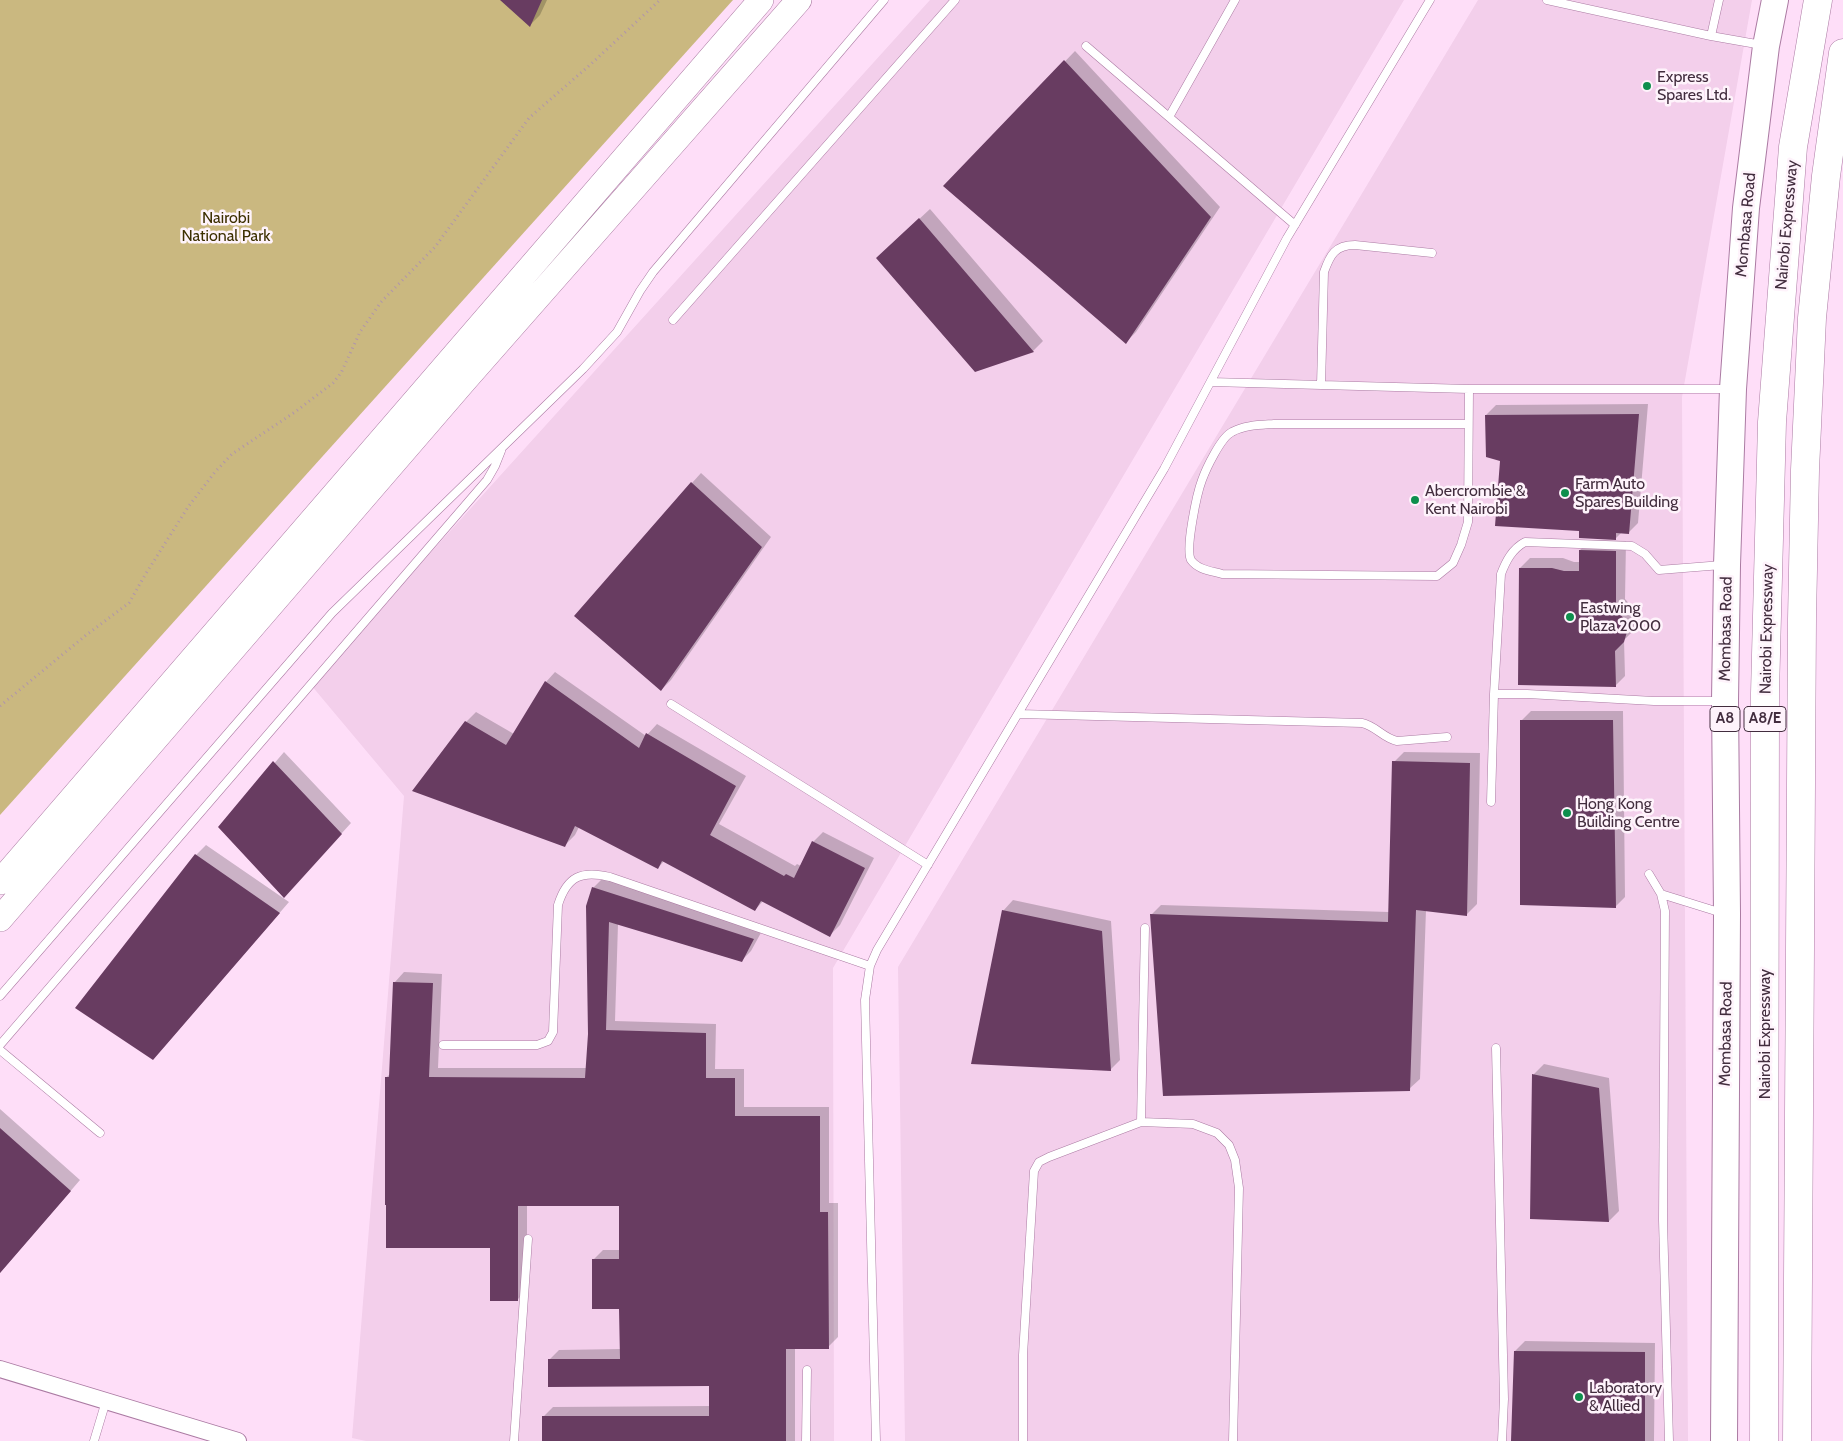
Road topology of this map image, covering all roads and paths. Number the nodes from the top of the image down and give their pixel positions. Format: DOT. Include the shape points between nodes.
graph roads {
  1 [pos="660,0"];
  2 [pos="762,0"];
  3 [pos="799,0"];
  4 [pos="884,0"];
  5 [pos="955,0"];
  6 [pos="1235,0"];
  7 [pos="1430,0"];
  8 [pos="1547,0"];
  9 [pos="1719,0"];
  10 [pos="1775,0"];
  11 [pos="1818,0"];
  12 [pos="1711,36"];
  13 [pos="1086,46"];
  14 [pos="1766,46"];
  15 [pos="1843,53"];
  16 [pos="1168,117"];
  17 [pos="1295,225"];
  18 [pos="1432,253"];
  19 [pos="673,320"];
  20 [pos="1211,382"];
  21 [pos="1321,385"];
  22 [pos="1468,389"];
  23 [pos="1733,389"];
  24 [pos="1468,424"];
  25 [pos="502,447"];
  26 [pos="1727,565"];
  27 [pos="1494,694"];
  28 [pos="1725,702"];
  29 [pos="671,704"];
  30 [pos="0,706"];
  31 [pos="1018,714"];
  32 [pos="1447,737"];
  33 [pos="1491,802"];
  34 [pos="928,865"];
  35 [pos="1649,874"];
  36 [pos="0,882"];
  37 [pos="1661,894"];
  38 [pos="1727,914"];
  39 [pos="0,919"];
  40 [pos="1145,928"];
  41 [pos="870,966"];
  42 [pos="0,996"];
  43 [pos="0,1045"];
  44 [pos="443,1045"];
  45 [pos="1496,1048"];
  46 [pos="0,1050"];
  47 [pos="1140,1122"];
  48 [pos="100,1133"];
  49 [pos="528,1239"];
  50 [pos="0,1369"];
  51 [pos="807,1370"];
  52 [pos="106,1401"];
  53 [pos="234,1440"];
  54 [pos="94,1441"];
  55 [pos="514,1441"];
  56 [pos="806,1441"];
  57 [pos="876,1441"];
  58 [pos="1023,1441"];
  59 [pos="1233,1441"];
  60 [pos="1502,1441"];
  61 [pos="1669,1441"];
  62 [pos="1724,1441"];
  63 [pos="1764,1441"];
  64 [pos="1797,1441"];
  1 -- 30 [label="path" via="529,118 435,247 381,302 360,332 333,383 232,454 215,472 188,507 129,603"];
  2 -- 36 [label="main road"];
  3 -- 39 [label="main road" via="464,381"];
  4 -- 25 [label="lane" via="654,272 617,332"];
  5 -- 19 [label="lane"];
  6 -- 16 [label="lane"];
  7 -- 17 [label="lane"];
  8 -- 12 [label="lane"];
  9 -- 12 [label="lane"];
  10 -- 14 [label="highway, Mombasa Road / A8"];
  11 -- 63 [label="highway, Nairobi Expressway / A8/E" via="1793,147 1772,422 1765,693"];
  12 -- 14 [label="lane"];
  13 -- 16 [label="lane"];
  14 -- 23 [label="highway, Mombasa Road / A8" via="1746,208"];
  15 -- 64 [label="highway, Nairobi Expressway / A8/E" via="1826,176 1812,318 1805,470"];
  16 -- 17 [label="lane"];
  17 -- 20 [label="lane"];
  18 -- 21 [label="lane" via="1344,245 1328,259 1324,272"];
  20 -- 21 [label="lane"];
  20 -- 31 [label="lane" via="1164,469"];
  21 -- 22 [label="lane"];
  22 -- 23 [label="lane"];
  22 -- 24 [label="lane"];
  23 -- 26 [label="highway, Mombasa Road / A8"];
  24 -- 24 [label="lane" via="1468,522 1452,563 1437,576 1222,574 1198,567 1191,560 1192,521 1201,481 1231,432 1274,424"];
  25 -- 42 [label="lane" via="332,613"];
  25 -- 43 [label="lane" via="487,480"];
  26 -- 27 [label="lane" via="1659,570 1645,554 1632,546 1525,542 1519,545 1505,563 1502,574"];
  26 -- 28 [label="highway, Mombasa Road / A8"];
  27 -- 28 [label="lane"];
  27 -- 33 [label="lane"];
  28 -- 38 [label="highway, Mombasa Road / A8"];
  29 -- 34 [label="lane"];
  31 -- 32 [label="lane" via="1362,723 1397,741"];
  31 -- 34 [label="lane"];
  34 -- 41 [label="lane"];
  35 -- 37 [label="lane"];
  37 -- 38 [label="lane"];
  37 -- 61 [label="lane" via="1665,911 1663,1220"];
  38 -- 62 [label="highway, Mombasa Road / A8"];
  40 -- 47 [label="lane"];
  41 -- 44 [label="lane" via="610,877 582,875 562,891 558,905 553,1032 548,1041 537,1045"];
  41 -- 57 [label="lane" via="865,1000"];
  45 -- 60 [label="lane" via="1504,1398"];
  46 -- 48 [label="lane"];
  47 -- 58 [label="lane" via="1049,1157 1039,1162 1034,1171 1023,1355"];
  47 -- 59 [label="lane" via="1194,1124 1217,1134 1229,1145 1235,1160 1239,1188"];
  49 -- 55 [label="lane"];
  50 -- 52 [label="street"];
  51 -- 56 [label="lane"];
  52 -- 53 [label="street"];
  52 -- 54 [label="lane"];
}
